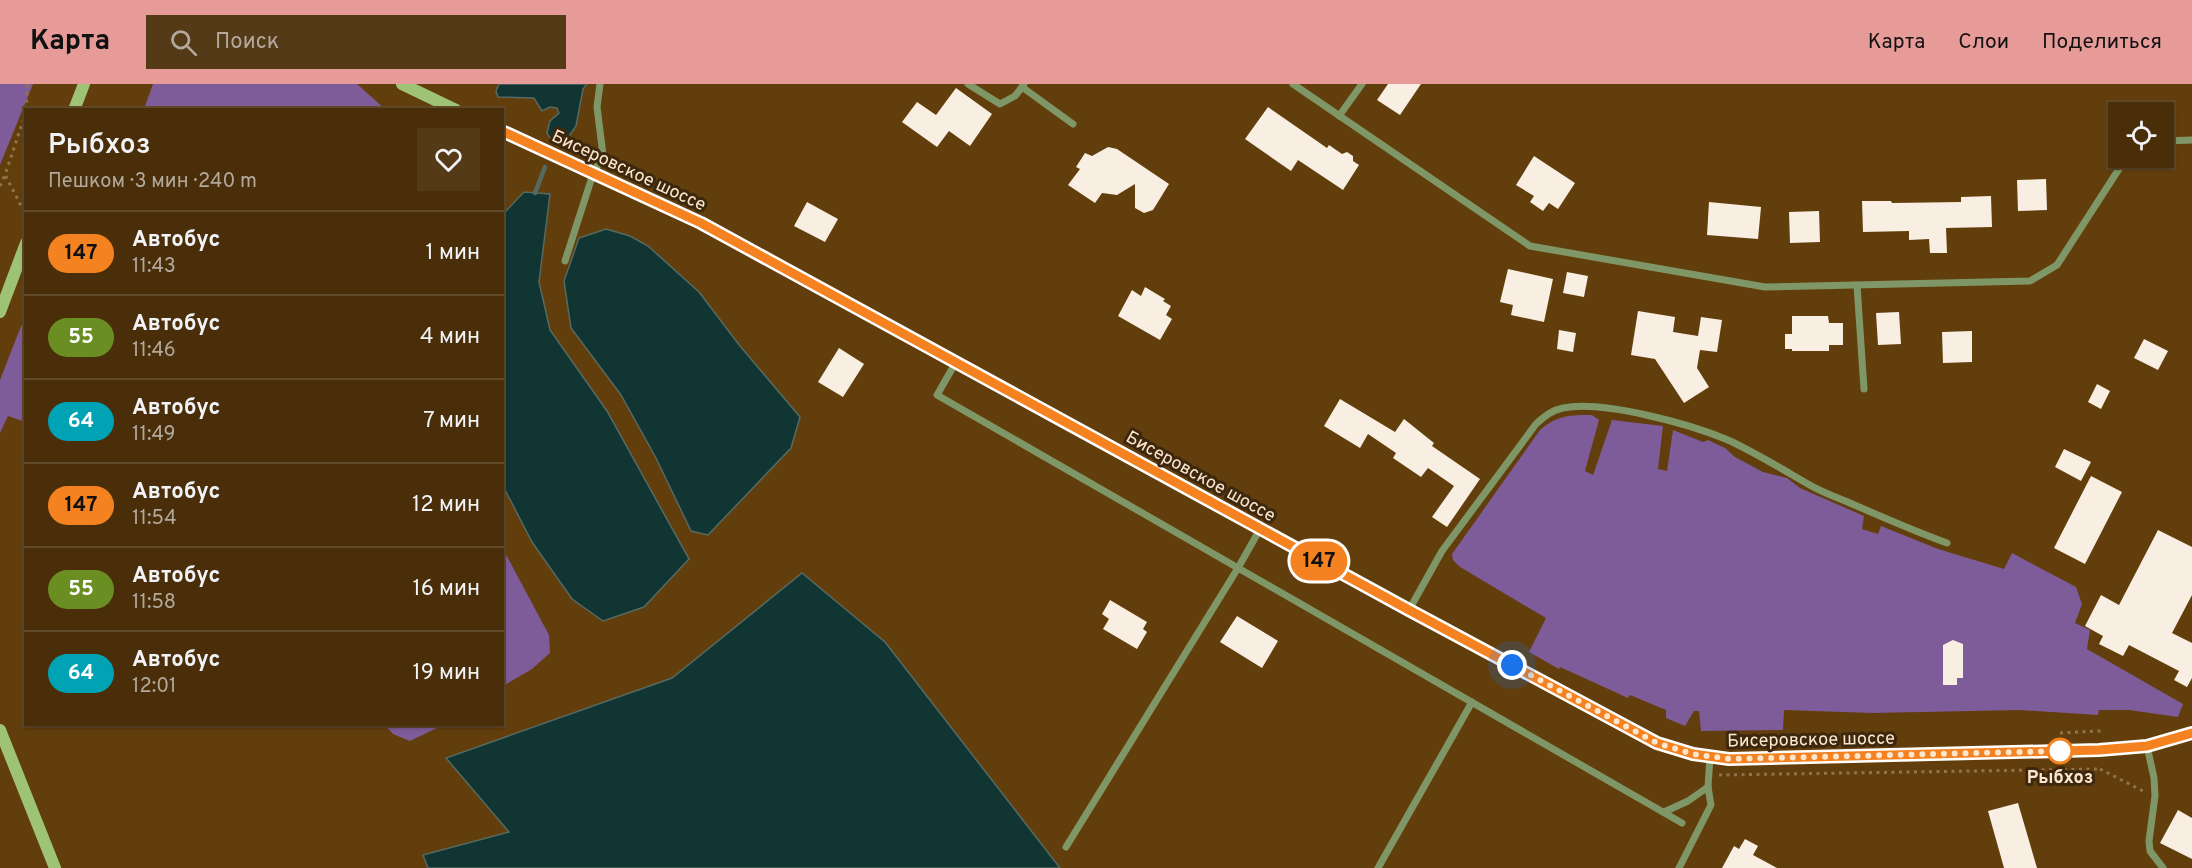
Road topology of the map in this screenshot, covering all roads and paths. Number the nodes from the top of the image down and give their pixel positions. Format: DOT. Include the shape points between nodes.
graph roads {
  1 [pos="28,84"];
  2 [pos="84,84"];
  3 [pos="402,84"];
  4 [pos="600,84"];
  5 [pos="968,84"];
  6 [pos="1293,84"];
  7 [pos="1362,84"];
  8 [pos="1023,85"];
  9 [pos="26,108"];
  10 [pos="75,108"];
  11 [pos="452,108"];
  12 [pos="1339,116"];
  13 [pos="24,117"];
  14 [pos="1073,124"];
  15 [pos="504,132"];
  16 [pos="2192,140"];
  17 [pos="2174,141"];
  18 [pos="2120,168"];
  19 [pos="593,174"];
  20 [pos="5,175"];
  21 [pos="0,186"];
  22 [pos="24,211"];
  23 [pos="24,248"];
  24 [pos="565,261"];
  25 [pos="1857,285"];
  26 [pos="0,312"];
  27 [pos="956,362"];
  28 [pos="1864,389"];
  29 [pos="1260,529"];
  30 [pos="1947,543"];
  31 [pos="1238,568"];
  32 [pos="1409,610"];
  33 [pos="1472,702"];
  34 [pos="0,730"];
  35 [pos="2192,733"];
  36 [pos="2147,746"];
  37 [pos="1710,757"];
  38 [pos="2099,769"];
  39 [pos="1708,776"];
  40 [pos="1708,787"];
  41 [pos="1664,812"];
  42 [pos="1682,823"];
  43 [pos="1066,847"];
  44 [pos="55,868"];
  45 [pos="1378,868"];
  46 [pos="1679,868"];
  47 [pos="2163,868"];
  1 -- 9 [label="path"];
  2 -- 10 [label="main road"];
  3 -- 11 [label="main road"];
  4 -- 19 [label="lane" via="597,107 603,154"];
  5 -- 8 [label="lane" via="1000,104 1015,96"];
  6 -- 12 [label="lane"];
  7 -- 12 [label="lane"];
  8 -- 14 [label="lane"];
  12 -- 25 [label="lane" via="1530,246 1765,286"];
  13 -- 20 [label="path"];
  15 -- 19 [label="main road, Бисеровское шоссе"];
  16 -- 17 [label="lane"];
  18 -- 25 [label="lane" via="2057,265 2030,281"];
  19 -- 24 [label="lane"];
  19 -- 27 [label="main road, Бисеровское шоссе" via="701,223"];
  20 -- 21 [label="path"];
  20 -- 22 [label="path"];
  23 -- 26 [label="main road"];
  25 -- 28 [label="lane"];
  27 -- 29 [label="main road, Бисеровское шоссе"];
  27 -- 31 [label="lane" via="937,395"];
  29 -- 31 [label="lane"];
  29 -- 32 [label="main road, Бисеровское шоссе"];
  30 -- 32 [label="lane" via="1808,484 1704,431 1670,420 1607,409 1562,408 1536,423 1442,551"];
  31 -- 33 [label="lane"];
  31 -- 43 [label="lane"];
  32 -- 37 [label="main road, Бисеровское шоссе" via="1657,743"];
  33 -- 41 [label="lane"];
  33 -- 45 [label="lane"];
  34 -- 44 [label="main road"];
  35 -- 36 [label="main road, Бисеровское шоссе"];
  36 -- 37 [label="main road, Бисеровское шоссе"];
  36 -- 47 [label="lane" via="2155,796 2150,851"];
  37 -- 39 [label="lane"];
  38 -- 39 [label="path"];
  39 -- 40 [label="lane"];
  40 -- 41 [label="lane"];
  40 -- 46 [label="lane" via="1710,805"];
  41 -- 42 [label="lane"];
}
